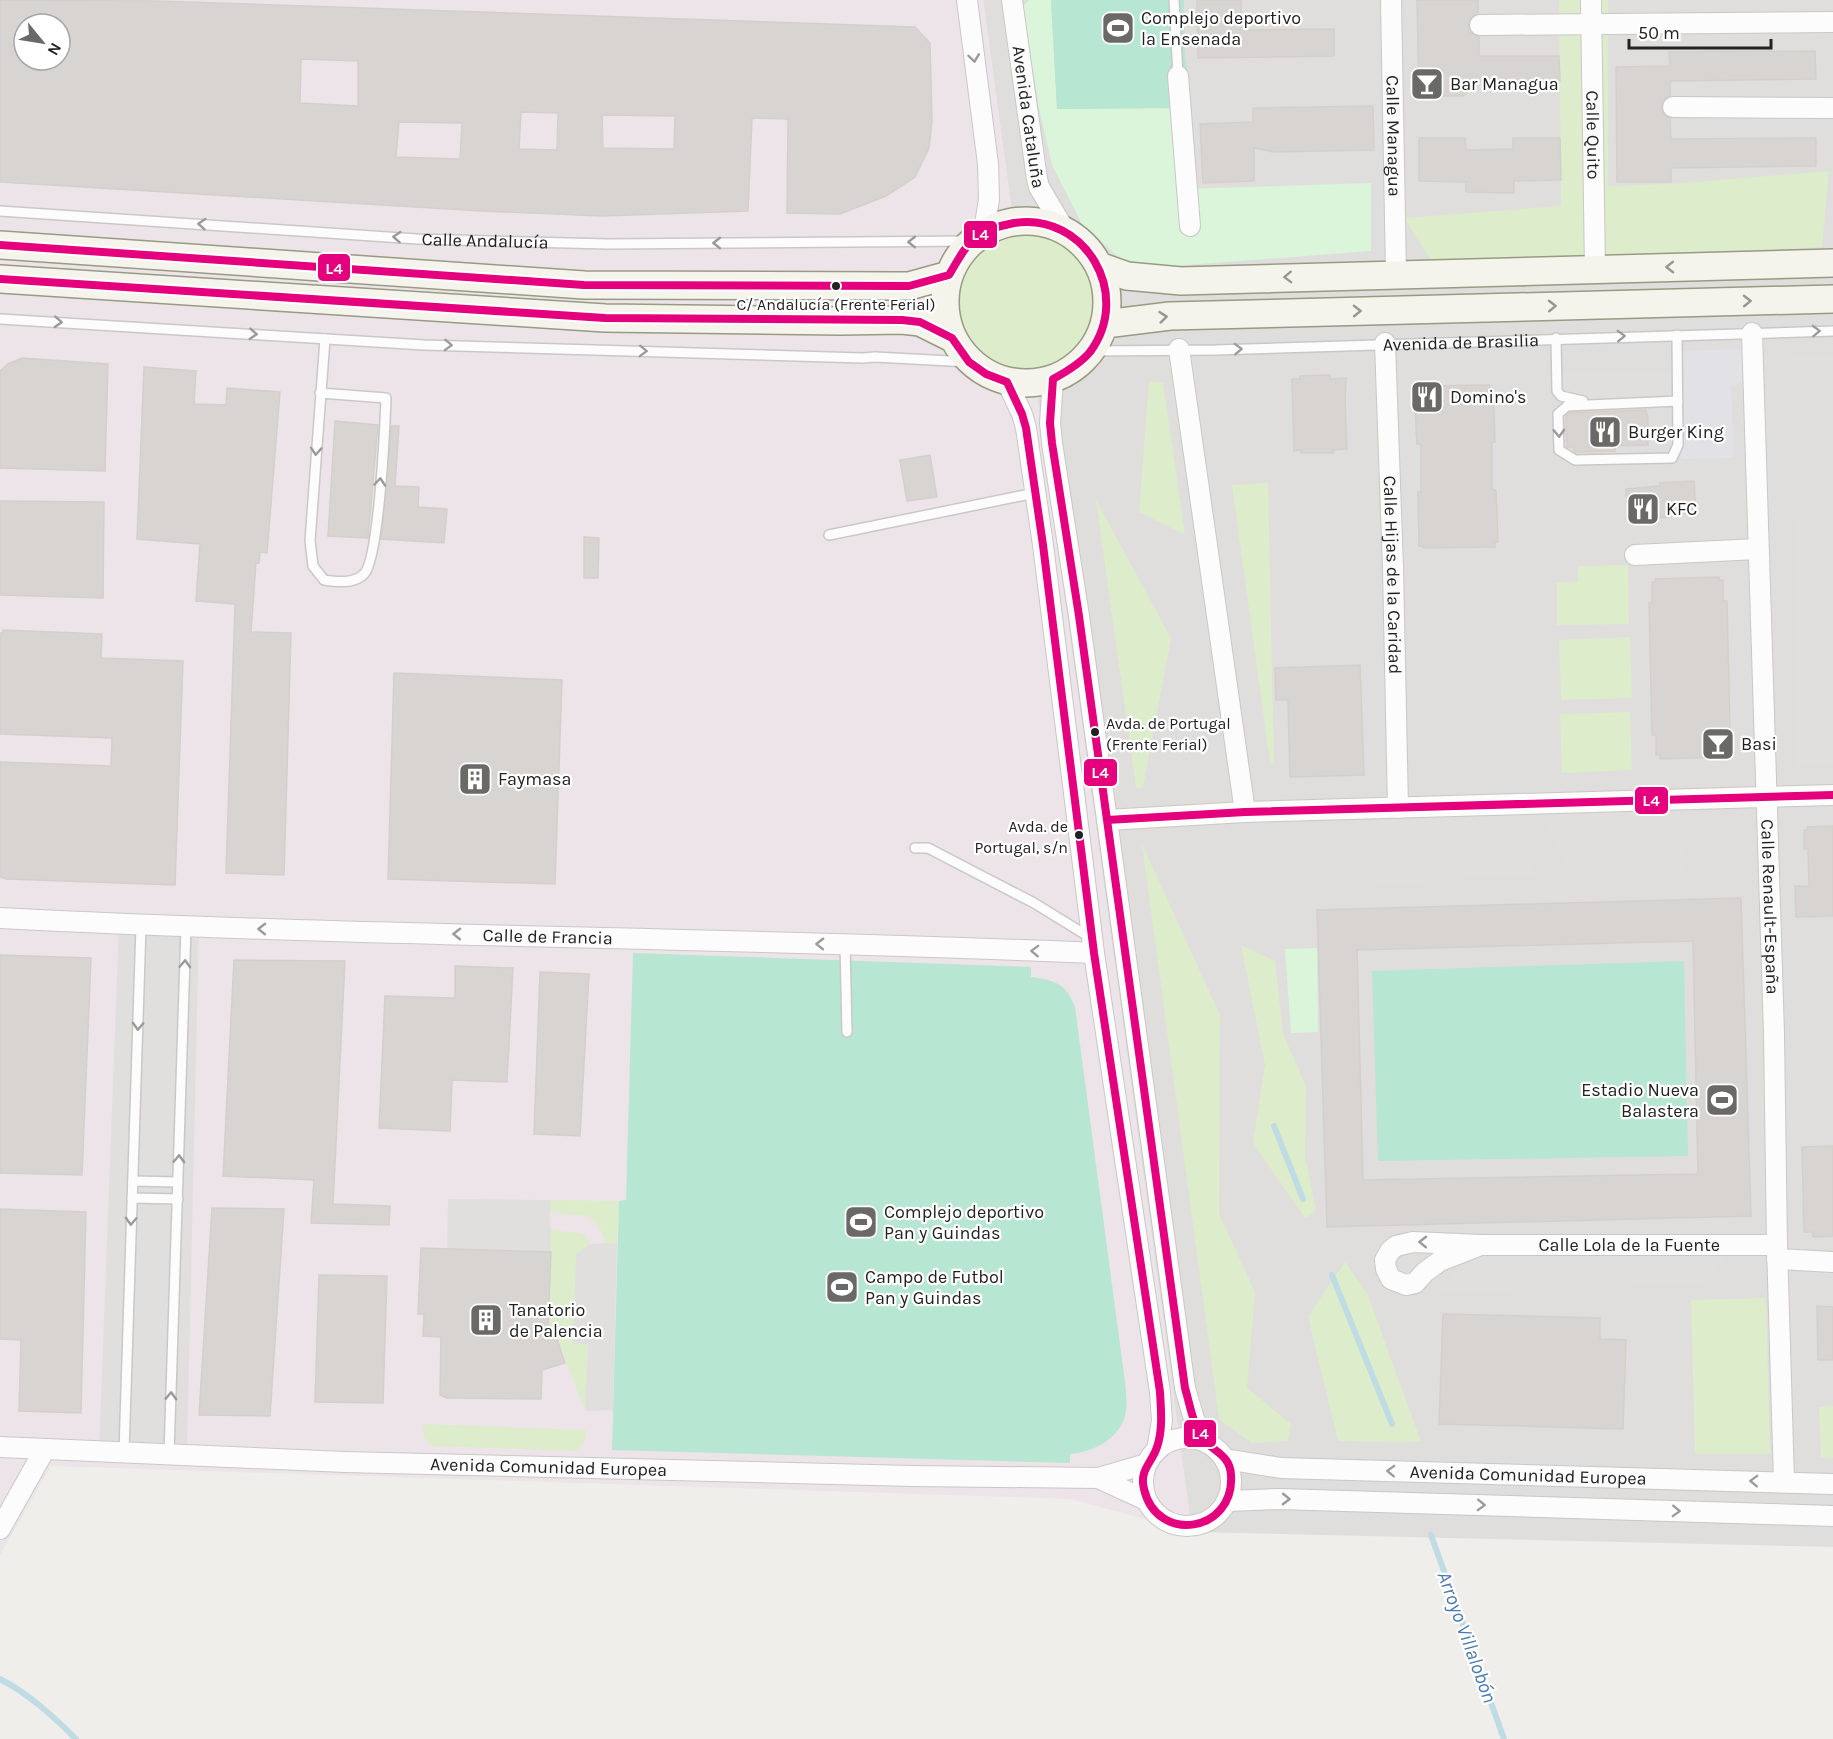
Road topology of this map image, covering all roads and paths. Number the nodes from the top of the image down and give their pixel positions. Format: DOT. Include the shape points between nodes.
graph roads {
  1 [pos="967,0"];
  2 [pos="1012,0"];
  3 [pos="1174,0"];
  4 [pos="1391,0"];
  5 [pos="1591,0"];
  6 [pos="1833,22"];
  7 [pos="1592,23"];
  8 [pos="1480,25"];
  9 [pos="1178,76"];
  10 [pos="1673,107"];
  11 [pos="1833,108"];
  12 [pos="0,211"];
  13 [pos="1190,226"];
  14 [pos="1064,229"];
  15 [pos="978,236"];
  16 [pos="0,245"];
  17 [pos="1833,263"];
  18 [pos="1099,266"];
  19 [pos="1595,269"];
  20 [pos="1396,274"];
  21 [pos="949,275"];
  22 [pos="0,279"];
  23 [pos="1833,299"];
  24 [pos="0,319"];
  25 [pos="1104,324"];
  26 [pos="1833,331"];
  27 [pos="1752,333"];
  28 [pos="1677,335"];
  29 [pos="952,338"];
  30 [pos="1556,338"];
  31 [pos="325,339"];
  32 [pos="1385,343"];
  33 [pos="1179,349"];
  34 [pos="1091,351"];
  35 [pos="969,362"];
  36 [pos="1053,379"];
  37 [pos="1007,382"];
  38 [pos="320,393"];
  39 [pos="1678,401"];
  40 [pos="1597,404"];
  41 [pos="1035,493"];
  42 [pos="829,535"];
  43 [pos="1758,549"];
  44 [pos="1635,555"];
  45 [pos="1833,795"];
  46 [pos="1767,797"];
  47 [pos="1398,808"];
  48 [pos="1245,812"];
  49 [pos="1107,820"];
  50 [pos="915,848"];
  51 [pos="0,918"];
  52 [pos="141,926"];
  53 [pos="186,927"];
  54 [pos="845,944"];
  55 [pos="1093,946"];
  56 [pos="847,1032"];
  57 [pos="133,1181"];
  58 [pos="178,1182"];
  59 [pos="132,1198"];
  60 [pos="178,1199"];
  61 [pos="1481,1245"];
  62 [pos="1777,1252"];
  63 [pos="1833,1262"];
  64 [pos="1205,1441"];
  65 [pos="0,1447"];
  66 [pos="45,1449"];
  67 [pos="124,1452"];
  68 [pos="169,1454"];
  69 [pos="1151,1457"];
  70 [pos="1225,1459"];
  71 [pos="1098,1478"];
  72 [pos="1784,1482"];
  73 [pos="1833,1484"];
  74 [pos="1146,1500"];
  75 [pos="1228,1501"];
  76 [pos="1833,1515"];
  77 [pos="0,1529"];
  1 -- 15 [label="street, one-way" via="988,164 989,199"];
  2 -- 14 [label="street, Avenida Cataluña" via="1034,169 1039,187"];
  3 -- 9 [label="lane"];
  4 -- 20 [label="street, Calle Managua"];
  5 -- 7 [label="street, Calle Quito"];
  6 -- 7 [label="street"];
  7 -- 8 [label="street"];
  7 -- 19 [label="street, Calle Quito"];
  9 -- 13 [label="street"];
  10 -- 11 [label="street"];
  15 -- 12 [label="lane, Calle Andalucía, one-way" via="608,244 417,239"];
  14 -- 15 [label="main road" via="1042,221 1018,220"];
  14 -- 18 [label="main road" via="1084,245"];
  15 -- 21 [label="main road"];
  16 -- 21 [label="main road, Calle Andalucía" via="584,285 909,286"];
  17 -- 19 [label="main road, one-way"];
  20 -- 18 [label="main road, one-way" via="1181,281 1127,276"];
  18 -- 25 [label="main road" via="1107,300"];
  19 -- 20 [label="main road"];
  21 -- 29 [label="main road" via="944,306"];
  22 -- 29 [label="main road" via="605,318 902,320 920,322"];
  25 -- 23 [label="main road, Avenida de Brasilia, one-way" via="1181,315"];
  24 -- 31 [label="lane, one-way"];
  25 -- 34 [label="main road"];
  27 -- 26 [label="lane, Avenida de Brasilia, one-way"];
  27 -- 28 [label="lane, Avenida de Brasilia"];
  27 -- 43 [label="street, Calle Renault-España"];
  30 -- 28 [label="lane, Avenida de Brasilia, one-way"];
  28 -- 39 [label="lane"];
  29 -- 35 [label="main road"];
  30 -- 32 [label="lane, Avenida de Brasilia"];
  30 -- 40 [label="lane" via="1557,391 1561,396"];
  31 -- 35 [label="lane, one-way"];
  31 -- 38 [label="lane"];
  33 -- 32 [label="lane, Avenida de Brasilia, one-way"];
  32 -- 47 [label="street, Calle Hijas de la Caridad"];
  33 -- 34 [label="lane, Avenida de Brasilia"];
  33 -- 48 [label="street"];
  34 -- 36 [label="main road" via="1072,370"];
  35 -- 37 [label="main road"];
  36 -- 37 [label="main road" via="1028,384"];
  36 -- 49 [label="street" via="1052,443"];
  37 -- 41 [label="street" via="1022,414"];
  38 -- 38 [label="lane, one-way" via="310,541 313,566 324,580 340,582 364,574 370,563 386,398"];
  39 -- 40 [label="lane"];
  40 -- 39 [label="lane, one-way" via="1567,406 1558,414 1559,450 1575,460 1672,458 1678,445"];
  41 -- 42 [label="lane"];
  41 -- 55 [label="street"];
  43 -- 44 [label="street"];
  43 -- 46 [label="street, Calle Renault-España"];
  45 -- 46 [label="street"];
  46 -- 47 [label="street"];
  46 -- 62 [label="street, Calle Renault-España"];
  47 -- 48 [label="street"];
  48 -- 49 [label="street"];
  49 -- 64 [label="street" via="1185,1388"];
  50 -- 55 [label="lane" via="928,849 1042,908"];
  51 -- 52 [label="street, Calle de Francia"];
  52 -- 53 [label="street, Calle de Francia"];
  52 -- 57 [label="lane, one-way"];
  54 -- 53 [label="street, Calle de Francia, one-way"];
  58 -- 53 [label="lane, one-way"];
  55 -- 54 [label="street, Calle de Francia, one-way"];
  54 -- 56 [label="lane"];
  55 -- 69 [label="street" via="1160,1392 1162,1421"];
  57 -- 58 [label="lane"];
  57 -- 59 [label="lane"];
  58 -- 60 [label="lane"];
  59 -- 60 [label="lane"];
  59 -- 67 [label="lane, one-way"];
  68 -- 60 [label="lane, one-way"];
  61 -- 62 [label="street, Calle Lola de la Fuente"];
  62 -- 63 [label="street, Calle Lola de la Fuente"];
  62 -- 72 [label="street, Calle Renault-España"];
  64 -- 69 [label="street" via="1179,1438 1167,1442"];
  64 -- 70 [label="street"];
  65 -- 66 [label="street, Avenida Comunidad Europea"];
  66 -- 67 [label="street, Avenida Comunidad Europea"];
  66 -- 77 [label="street"];
  67 -- 68 [label="street, Avenida Comunidad Europea"];
  68 -- 71 [label="street, Avenida Comunidad Europea" via="345,1462"];
  69 -- 71 [label="street, Avenida Comunidad Europea"];
  69 -- 74 [label="street" via="1143,1476"];
  72 -- 70 [label="street, Avenida Comunidad Europea, one-way" via="1281,1468"];
  70 -- 75 [label="street" via="1231,1472"];
  71 -- 74 [label="street, Avenida Comunidad Europea"];
  72 -- 73 [label="street, Avenida Comunidad Europea"];
  74 -- 75 [label="street" via="1163,1520 1189,1527 1212,1519"];
  75 -- 76 [label="street, Avenida Comunidad Europea, one-way" via="1279,1498"];
}
